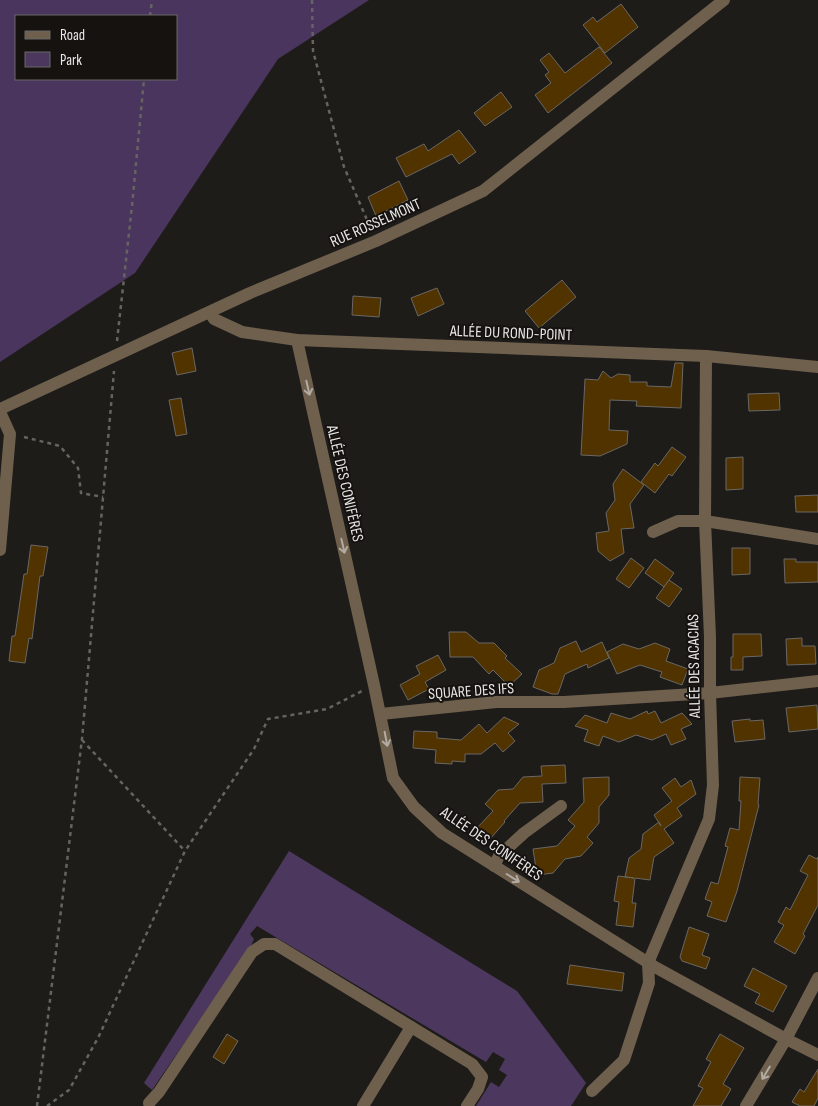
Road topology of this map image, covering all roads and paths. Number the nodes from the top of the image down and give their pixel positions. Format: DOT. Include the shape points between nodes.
graph roads {
  1 [pos="152,0"];
  2 [pos="312,0"];
  3 [pos="724,0"];
  4 [pos="150,15"];
  5 [pos="144,80"];
  6 [pos="376,241"];
  7 [pos="210,312"];
  8 [pos="117,333"];
  9 [pos="297,340"];
  10 [pos="706,356"];
  11 [pos="818,367"];
  12 [pos="112,400"];
  13 [pos="0,410"];
  14 [pos="10,434"];
  15 [pos="104,496"];
  16 [pos="705,521"];
  17 [pos="653,532"];
  18 [pos="818,539"];
  19 [pos="0,550"];
  20 [pos="818,681"];
  21 [pos="374,685"];
  22 [pos="710,693"];
  23 [pos="381,714"];
  24 [pos="82,739"];
  25 [pos="561,806"];
  26 [pos="185,851"];
  27 [pos="494,866"];
  28 [pos="648,963"];
  29 [pos="818,978"];
  30 [pos="411,1027"];
  31 [pos="786,1039"];
  32 [pos="818,1055"];
  33 [pos="592,1091"];
  34 [pos="149,1103"];
  35 [pos="37,1106"];
  36 [pos="47,1106"];
  37 [pos="363,1106"];
  38 [pos="467,1106"];
  39 [pos="746,1106"];
  1 -- 4 [label="path"];
  2 -- 6 [label="path" via="313,51 344,167"];
  3 -- 6 [label="street, RUE ROSSELMONT" via="483,191"];
  5 -- 8 [label="path"];
  6 -- 7 [label="street, RUE ROSSELMONT"];
  7 -- 9 [label="street, ALLÉE DU ROND-POINT" via="214,319 242,332"];
  7 -- 13 [label="street, RUE ROSSELMONT"];
  9 -- 10 [label="street, ALLÉE DU ROND-POINT"];
  9 -- 21 [label="street, ALLÉE DES CONIFÈRES, one-way"];
  10 -- 11 [label="street, ALLÉE DU ROND-POINT"];
  10 -- 16 [label="street, ALLÉE DES ACACIAS"];
  12 -- 15 [label="path"];
  13 -- 14 [label="street"];
  14 -- 15 [label="path" via="60,446 78,468 81,493"];
  14 -- 19 [label="street"];
  15 -- 24 [label="path"];
  16 -- 17 [label="street" via="678,521"];
  16 -- 18 [label="street"];
  16 -- 22 [label="street, ALLÉE DES ACACIAS"];
  20 -- 22 [label="street, SQUARE DES IFS"];
  21 -- 23 [label="street, ALLÉE DES CONIFÈRES"];
  21 -- 26 [label="path" via="327,709 268,719 254,749"];
  22 -- 23 [label="street, SQUARE DES IFS" via="564,702 496,702"];
  22 -- 28 [label="street, ALLÉE DES ACACIAS" via="713,785 709,819"];
  23 -- 27 [label="street, ALLÉE DES CONIFÈRES, one-way" via="393,778 414,808 442,833"];
  24 -- 26 [label="path"];
  24 -- 35 [label="path"];
  25 -- 27 [label="street" via="524,833 499,856"];
  26 -- 36 [label="path" via="98,1038 69,1090"];
  27 -- 28 [label="street, ALLÉE DES CONIFÈRES, one-way"];
  28 -- 31 [label="street, ALLÉE DES CONIFÈRES"];
  28 -- 33 [label="street" via="649,983 624,1060"];
  29 -- 31 [label="street"];
  30 -- 34 [label="street" via="288,950 275,944 264,944 252,952"];
  30 -- 37 [label="street"];
  30 -- 38 [label="street" via="472,1064 482,1077"];
  31 -- 32 [label="street, ALLÉE DES CONIFÈRES"];
  31 -- 39 [label="street, one-way"];
}
